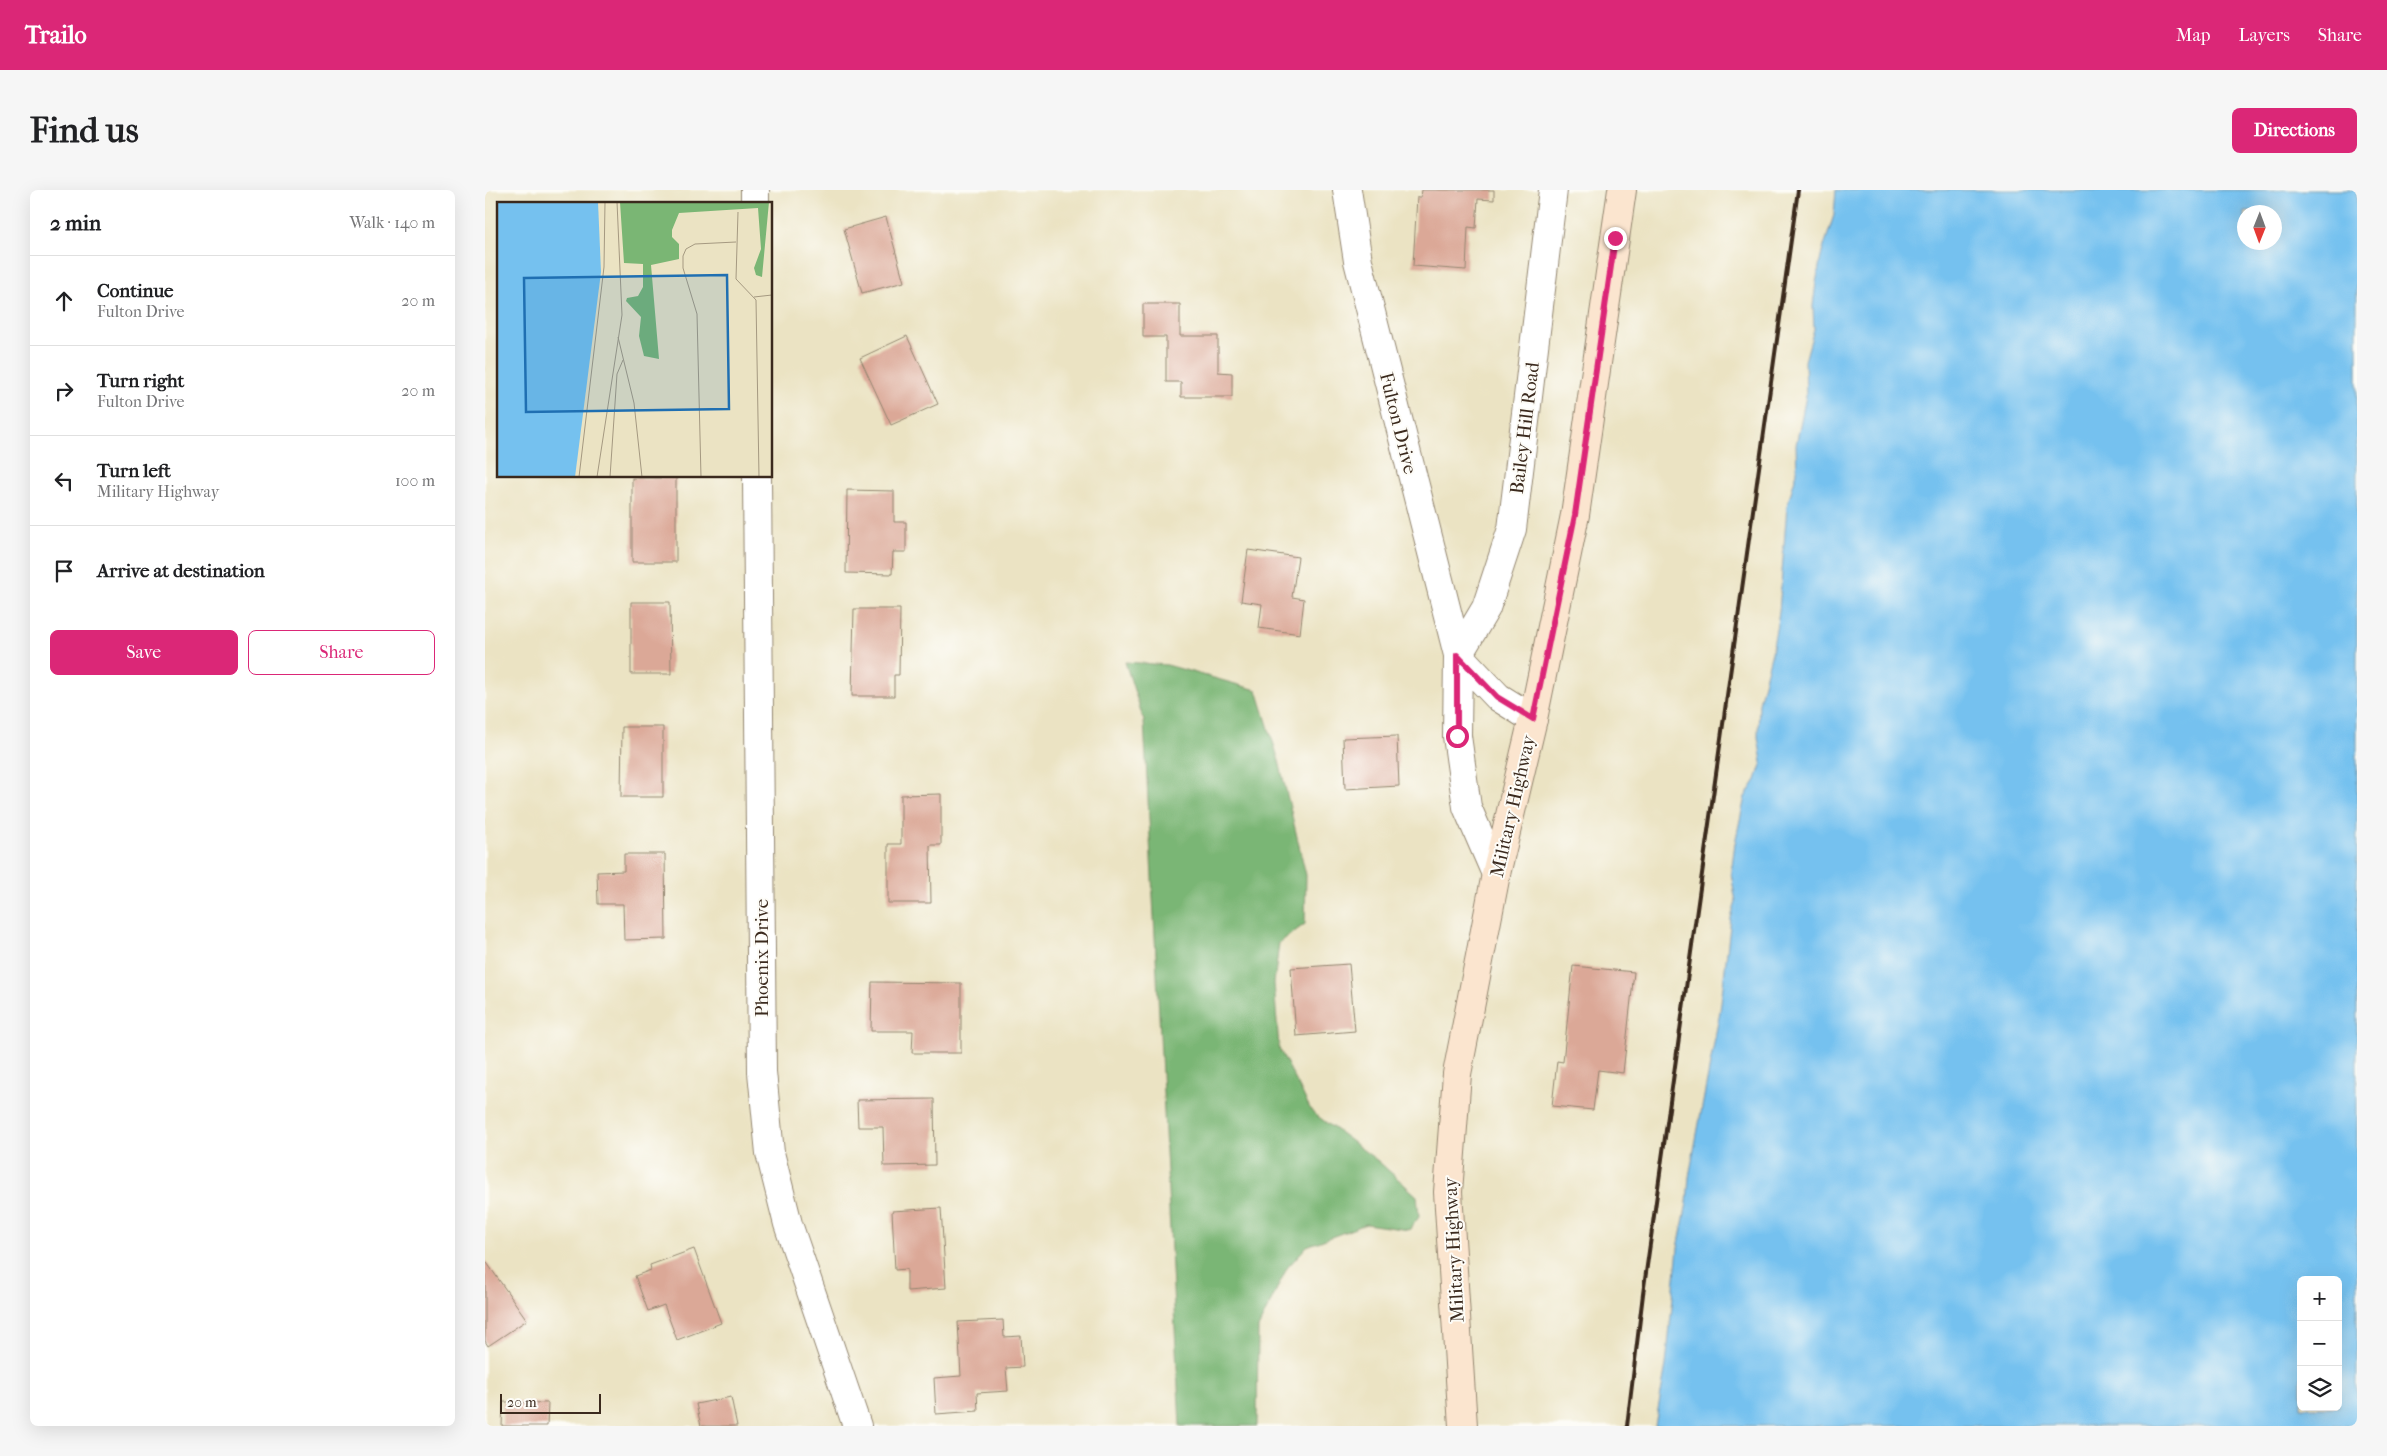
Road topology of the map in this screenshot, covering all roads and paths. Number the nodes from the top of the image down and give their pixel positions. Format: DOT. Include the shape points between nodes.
graph roads {
  1 [pos="1347,190"];
  2 [pos="1553,190"];
  3 [pos="1622,190"];
  4 [pos="757,478"];
  5 [pos="1457,655"];
  6 [pos="1533,719"];
  7 [pos="1496,874"];
  8 [pos="857,1426"];
  9 [pos="1463,1426"];
  1 -- 5 [label="street, Fulton Drive" via="1358,261"];
  2 -- 5 [label="street, Bailey Hill Road" via="1512,528 1485,608"];
  3 -- 6 [label="street, Military Highway" via="1575,515"];
  4 -- 8 [label="street, Phoenix Drive" via="762,1072 770,1153 789,1224"];
  5 -- 6 [label="street, Fulton Drive" via="1497,697"];
  5 -- 7 [label="street, Fulton Drive" via="1457,736 1467,807"];
  6 -- 7 [label="street, Military Highway"];
  7 -- 9 [label="street, Military Highway" via="1457,1074 1448,1192"];
}
